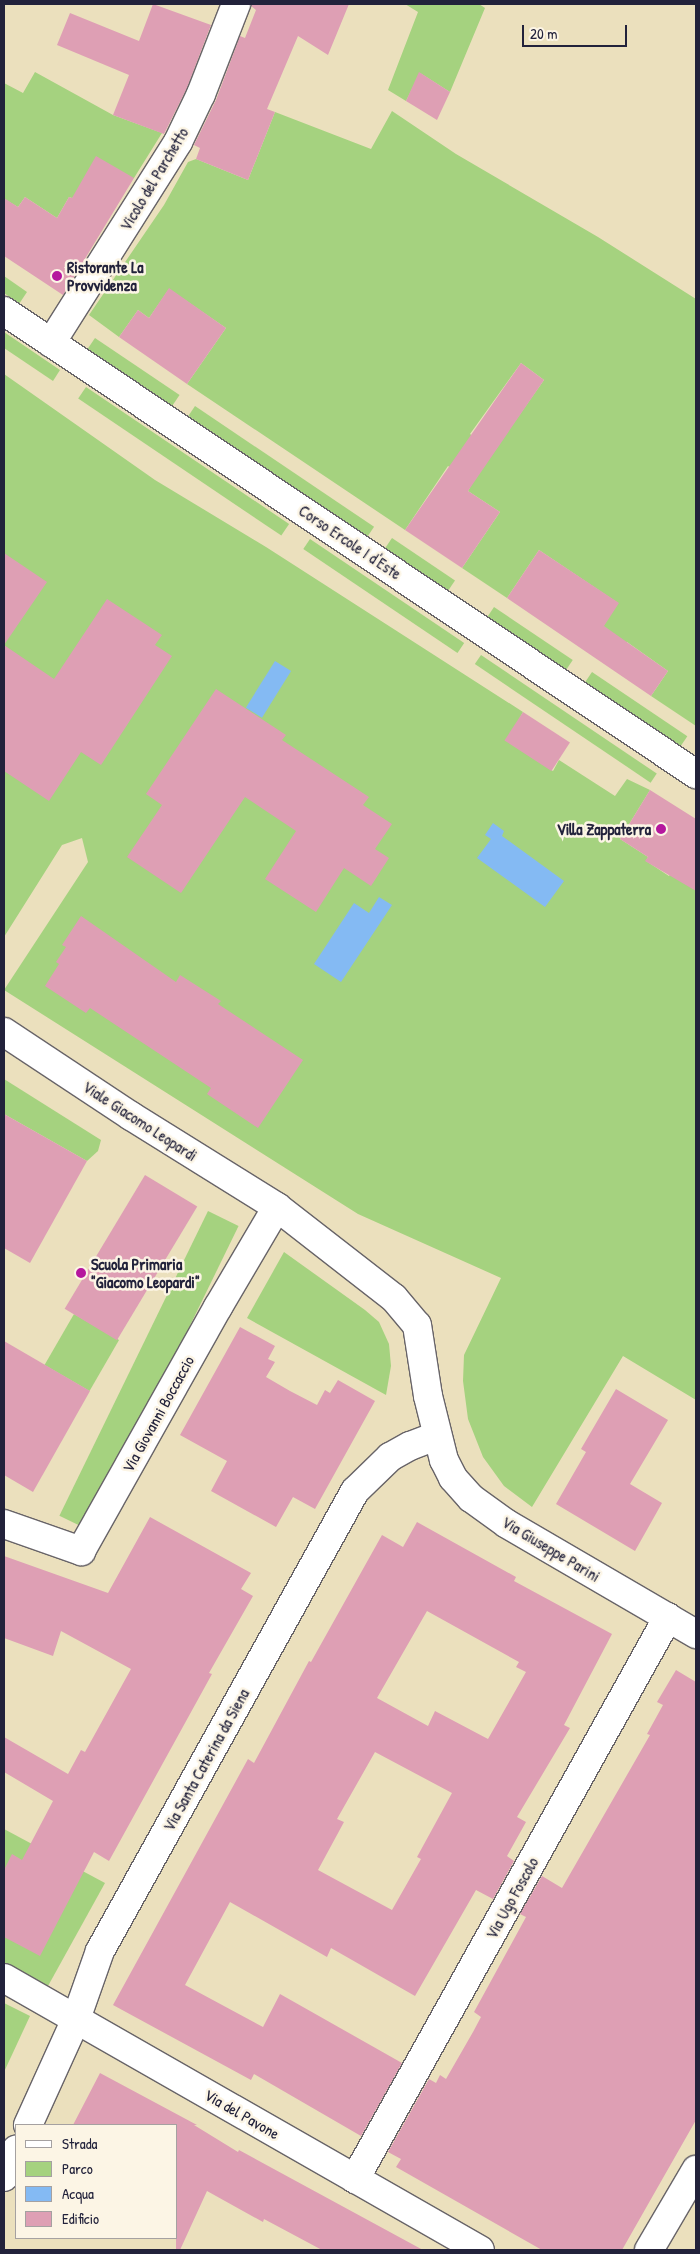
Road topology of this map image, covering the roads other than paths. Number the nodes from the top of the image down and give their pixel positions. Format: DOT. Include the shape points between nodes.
graph roads {
  1 [pos="236,4"];
  2 [pos="4,311"];
  3 [pos="52,343"];
  4 [pos="696,774"];
  5 [pos="4,1032"];
  6 [pos="278,1207"];
  7 [pos="436,1436"];
  8 [pos="4,1524"];
  9 [pos="668,1617"];
  10 [pos="696,1634"];
  11 [pos="4,1978"];
  12 [pos="76,2019"];
  13 [pos="28,2124"];
  14 [pos="15,2152"];
  15 [pos="696,2170"];
  16 [pos="4,2177"];
  17 [pos="356,2179"];
  18 [pos="480,2250"];
  19 [pos="649,2250"];
  1 -- 3 [label="street, Vicolo del Parchetto" via="201,94 178,142"];
  2 -- 3 [label="street, Corso Ercole I d'Este"];
  3 -- 4 [label="street, Corso Ercole I d'Este"];
  5 -- 6 [label="street, Viale Giacomo Leopardi"];
  6 -- 7 [label="street, Viale Giacomo Leopardi" via="394,1298 417,1325"];
  6 -- 8 [label="street, Via Giovanni Boccaccio" via="81,1551"];
  7 -- 9 [label="street, Via Giuseppe Parini" via="454,1478 471,1498 507,1524"];
  7 -- 12 [label="street, Via Santa Caterina da Siena" via="390,1457 355,1490 100,1951"];
  9 -- 10 [label="street, Via Giuseppe Parini"];
  9 -- 17 [label="street, Via Ugo Foscolo"];
  11 -- 12 [label="street, Via del Pavone"];
  12 -- 13 [label="street, Via Santa Caterina da Siena"];
  12 -- 17 [label="street, Via del Pavone"];
  14 -- 16 [label="street"];
  15 -- 19 [label="street"];
  17 -- 18 [label="street, Via del Pavone"];
}
